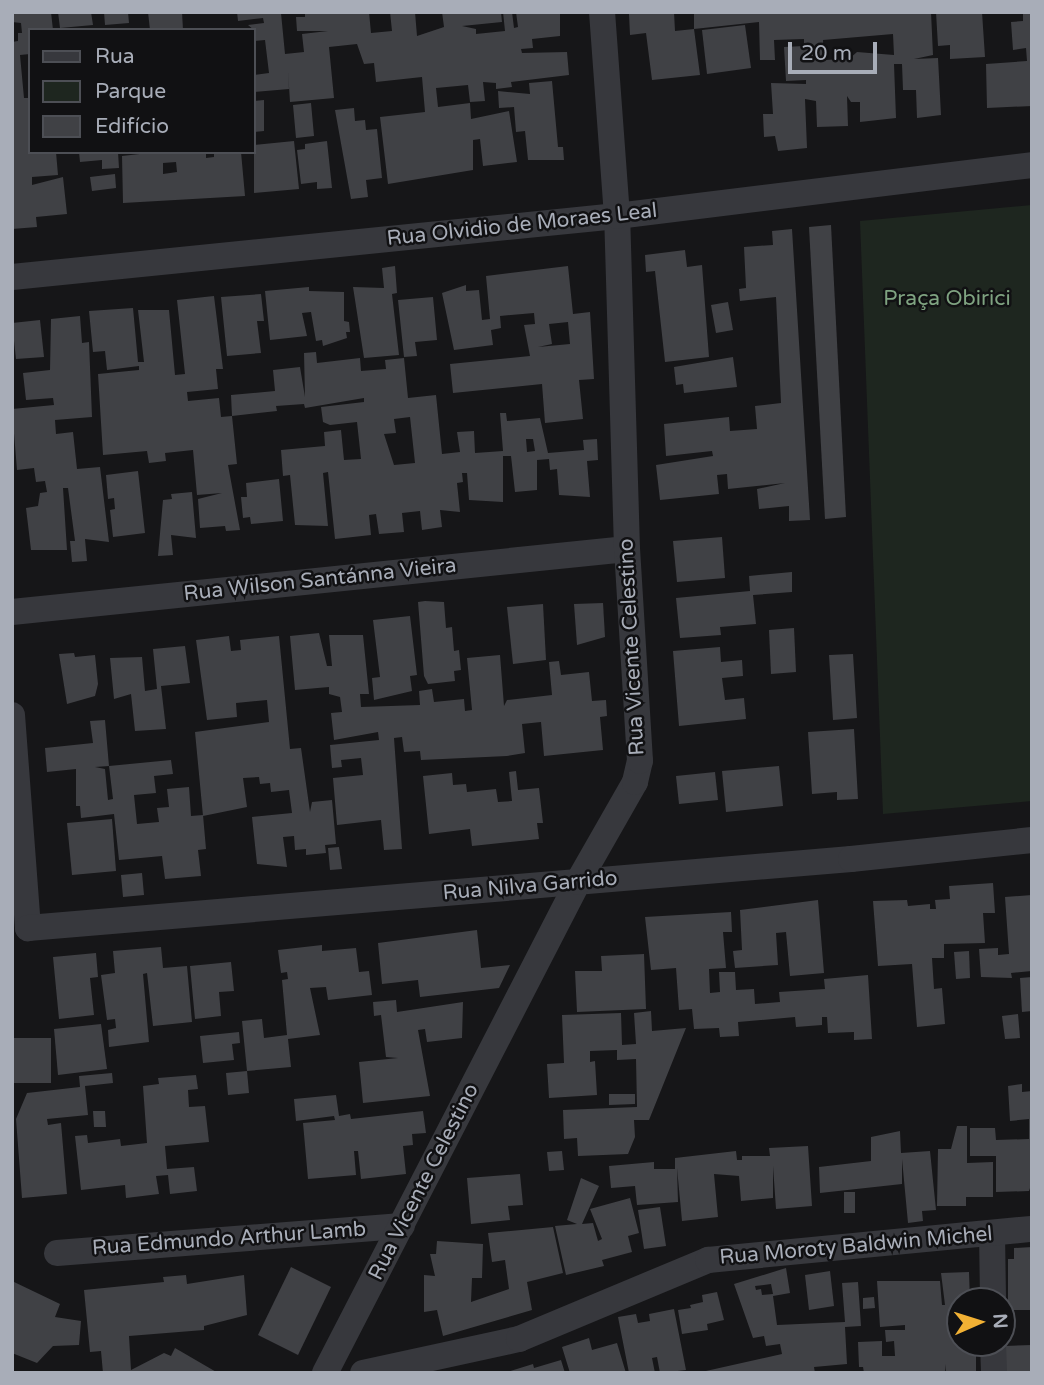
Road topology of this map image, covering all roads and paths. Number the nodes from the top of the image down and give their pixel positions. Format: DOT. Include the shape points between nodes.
graph roads {
  1 [pos="602,12"];
  2 [pos="1032,165"];
  3 [pos="617,216"];
  4 [pos="12,277"];
  5 [pos="627,548"];
  6 [pos="12,612"];
  7 [pos="12,716"];
  8 [pos="1032,840"];
  9 [pos="578,882"];
  10 [pos="402,1226"];
  11 [pos="1032,1229"];
  12 [pos="992,1234"];
  13 [pos="57,1253"];
  14 [pos="993,1287"];
  15 [pos="325,1373"];
  16 [pos="363,1373"];
  1 -- 3 [label="street, Rua Vicente Celestino"];
  2 -- 3 [label="street, Rua Olvidio de Moraes Leal"];
  3 -- 4 [label="street, Rua Olvidio de Moraes Leal"];
  3 -- 5 [label="street, Rua Vicente Celestino"];
  5 -- 6 [label="street, Rua Wilson Santánna Vieira"];
  5 -- 9 [label="street, Rua Vicente Celestino" via="640,761 635,782"];
  7 -- 9 [label="street, Rua Nilva Garrido" via="28,928"];
  8 -- 9 [label="street, Rua Nilva Garrido"];
  9 -- 10 [label="street, Rua Vicente Celestino"];
  10 -- 13 [label="street, Rua Edmundo Arthur Lamb"];
  10 -- 15 [label="street, Rua Vicente Celestino"];
  11 -- 12 [label="street, Rua Moroty Baldwin Michel"];
  12 -- 14 [label="street"];
  12 -- 16 [label="street, Rua Moroty Baldwin Michel" via="708,1260 519,1339"];
}
